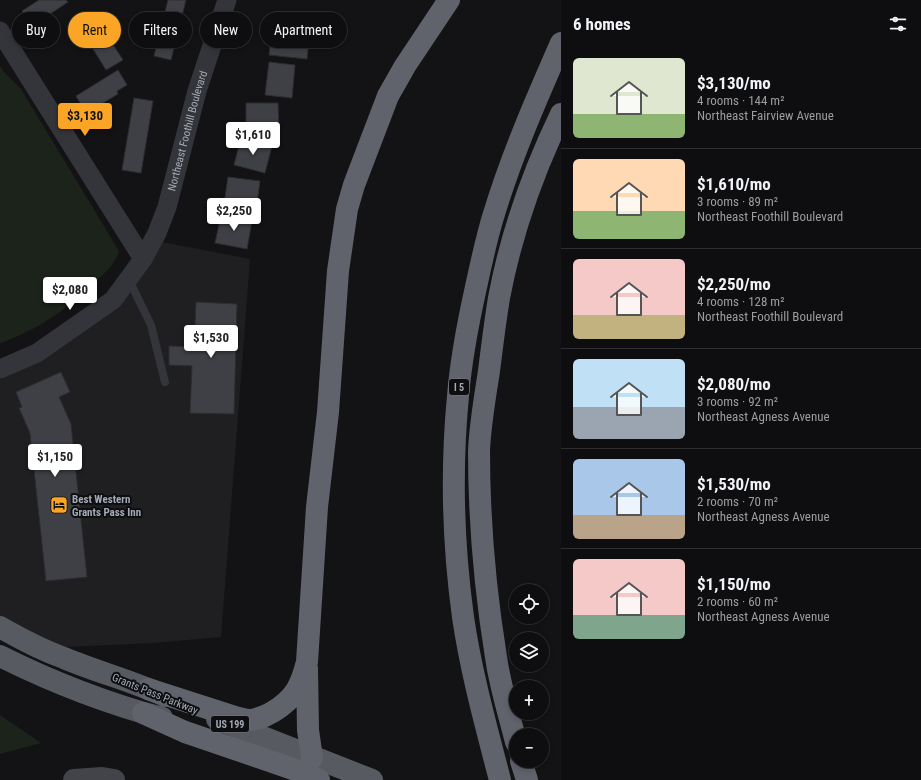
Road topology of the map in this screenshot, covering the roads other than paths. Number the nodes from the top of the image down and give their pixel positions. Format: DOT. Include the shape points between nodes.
graph roads {
  1 [pos="228,0"];
  2 [pos="449,0"];
  3 [pos="0,31"];
  4 [pos="561,43"];
  5 [pos="561,114"];
  6 [pos="143,259"];
  7 [pos="128,280"];
  8 [pos="0,369"];
  9 [pos="165,382"];
  10 [pos="0,627"];
  11 [pos="0,656"];
  12 [pos="307,662"];
  13 [pos="148,689"];
  14 [pos="142,713"];
  15 [pos="512,728"];
  16 [pos="312,758"];
  17 [pos="524,768"];
  18 [pos="74,780"];
  19 [pos="114,780"];
  20 [pos="319,780"];
  21 [pos="372,780"];
  22 [pos="500,780"];
  23 [pos="528,780"];
  1 -- 6 [label="street, Northeast Foothill Boulevard" via="197,90 167,206 157,233"];
  2 -- 12 [label="highway" via="425,33 388,96 347,210 338,271"];
  3 -- 6 [label="street"];
  4 -- 22 [label="highway, I 5" via="519,144 492,218 467,330 458,396 455,514 463,616 470,659"];
  5 -- 15 [label="highway, I 5" via="527,195 510,252 500,297 479,449 483,560 496,658"];
  6 -- 7 [label="street, Northeast Foothill Boulevard"];
  7 -- 8 [label="street, Northeast Foothill Boulevard" via="113,300 38,353"];
  7 -- 9 [label="lane" via="151,325"];
  10 -- 13 [label="highway, Grants Pass Parkway / US 199" via="64,659"];
  11 -- 14 [label="highway, Grants Pass Parkway / US 199" via="54,682"];
  12 -- 13 [label="highway" via="300,684 288,701 261,717 250,720"];
  12 -- 16 [label="highway" via="308,730"];
  13 -- 16 [label="highway, Grants Pass Parkway / US 199"];
  14 -- 16 [label="highway, Grants Pass Parkway / US 199"];
  14 -- 20 [label="highway" via="185,732"];
  16 -- 21 [label="highway, Grants Pass Parkway / US 199"];
  17 -- 23 [label="highway"];
  18 -- 19 [label="main road"];
}
